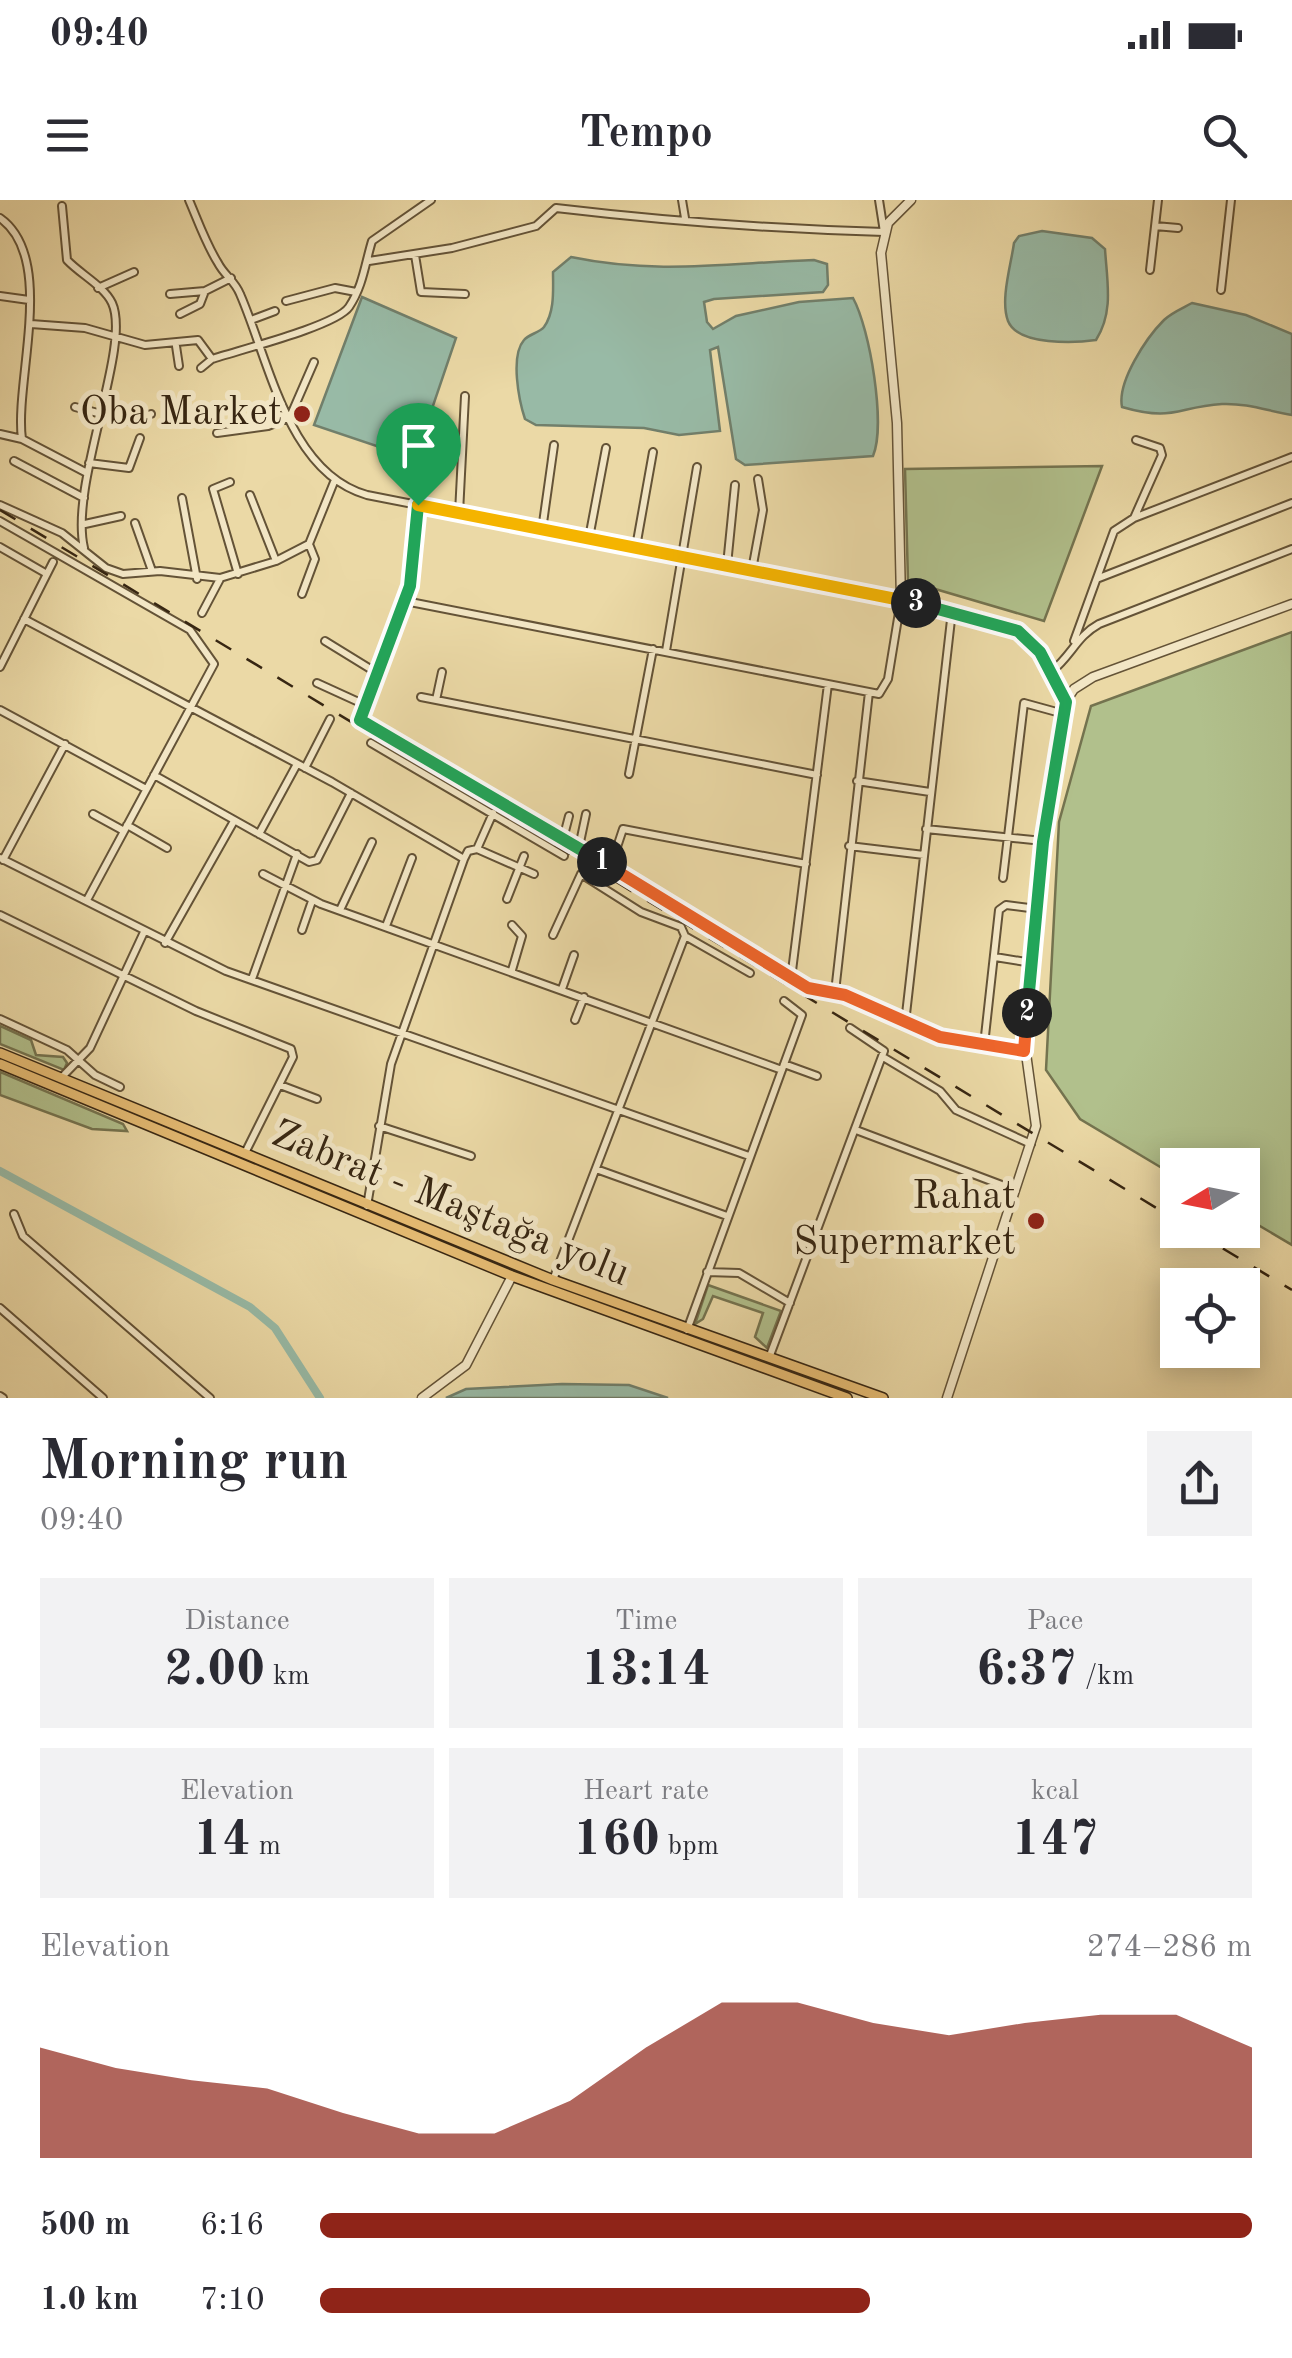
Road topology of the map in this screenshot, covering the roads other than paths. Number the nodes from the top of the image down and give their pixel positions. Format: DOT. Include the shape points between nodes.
graph roads {
  1 [pos="189,200"];
  2 [pos="432,200"];
  3 [pos="682,200"];
  4 [pos="879,200"];
  5 [pos="911,200"];
  6 [pos="1158,200"];
  7 [pos="1231,200"];
  8 [pos="558,204"];
  9 [pos="62,206"];
  10 [pos="0,218"];
  11 [pos="686,218"];
  12 [pos="544,223"];
  13 [pos="1155,226"];
  14 [pos="1178,228"];
  15 [pos="884,232"];
  16 [pos="544,235"];
  17 [pos="415,255"];
  18 [pos="369,261"];
  19 [pos="1150,270"];
  20 [pos="134,272"];
  21 [pos="230,278"];
  22 [pos="98,288"];
  23 [pos="205,290"];
  24 [pos="1222,290"];
  25 [pos="356,292"];
  26 [pos="170,294"];
  27 [pos="465,294"];
  28 [pos="0,296"];
  29 [pos="30,300"];
  30 [pos="286,301"];
  31 [pos="275,311"];
  32 [pos="180,314"];
  33 [pos="251,320"];
  34 [pos="32,324"];
  35 [pos="116,338"];
  36 [pos="260,342"];
  37 [pos="176,346"];
  38 [pos="212,359"];
  39 [pos="314,362"];
  40 [pos="179,366"];
  41 [pos="200,368"];
  42 [pos="465,396"];
  43 [pos="75,407"];
  44 [pos="99,414"];
  45 [pos="151,414"];
  46 [pos="290,417"];
  47 [pos="217,432"];
  48 [pos="0,434"];
  49 [pos="140,438"];
  50 [pos="22,439"];
  51 [pos="1136,440"];
  52 [pos="554,445"];
  53 [pos="606,448"];
  54 [pos="653,452"];
  55 [pos="1292,458"];
  56 [pos="14,462"];
  57 [pos="89,464"];
  58 [pos="696,467"];
  59 [pos="87,473"];
  60 [pos="758,479"];
  61 [pos="230,482"];
  62 [pos="334,482"];
  63 [pos="735,485"];
  64 [pos="250,495"];
  65 [pos="84,498"];
  66 [pos="182,498"];
  67 [pos="1292,503"];
  68 [pos="0,505"];
  69 [pos="418,505"];
  70 [pos="459,513"];
  71 [pos="121,516"];
  72 [pos="1134,518"];
  73 [pos="0,521"];
  74 [pos="134,523"];
  75 [pos="85,524"];
  76 [pos="542,530"];
  77 [pos="589,538"];
  78 [pos="309,544"];
  79 [pos="0,547"];
  80 [pos="636,547"];
  81 [pos="84,549"];
  82 [pos="1292,550"];
  83 [pos="682,556"];
  84 [pos="276,561"];
  85 [pos="54,562"];
  86 [pos="727,565"];
  87 [pos="752,570"];
  88 [pos="152,571"];
  89 [pos="47,574"];
  90 [pos="238,574"];
  91 [pos="220,578"];
  92 [pos="1098,578"];
  93 [pos="197,579"];
  94 [pos="302,594"];
  95 [pos="902,600"];
  96 [pos="406,601"];
  97 [pos="1292,604"];
  98 [pos="952,611"];
  99 [pos="202,613"];
  100 [pos="24,620"];
  101 [pos="326,641"];
  102 [pos="1074,642"];
  103 [pos="653,649"];
  104 [pos="666,651"];
  105 [pos="0,667"];
  106 [pos="442,672"];
  107 [pos="1052,672"];
  108 [pos="377,674"];
  109 [pos="317,683"];
  110 [pos="828,684"];
  111 [pos="868,692"];
  112 [pos="421,697"];
  113 [pos="436,700"];
  114 [pos="1066,702"];
  115 [pos="363,704"];
  116 [pos="193,707"];
  117 [pos="0,710"];
  118 [pos="1064,714"];
  119 [pos="330,719"];
  120 [pos="636,738"];
  121 [pos="371,743"];
  122 [pos="65,744"];
  123 [pos="301,766"];
  124 [pos="629,774"];
  125 [pos="154,775"];
  126 [pos="817,775"];
  127 [pos="857,781"];
  128 [pos="146,789"];
  129 [pos="930,792"];
  130 [pos="352,793"];
  131 [pos="93,814"];
  132 [pos="492,814"];
  133 [pos="586,814"];
  134 [pos="569,816"];
  135 [pos="234,821"];
  136 [pos="125,828"];
  137 [pos="926,828"];
  138 [pos="258,834"];
  139 [pos="1007,837"];
  140 [pos="564,839"];
  141 [pos="372,842"];
  142 [pos="1043,842"];
  143 [pos="850,846"];
  144 [pos="579,847"];
  145 [pos="167,848"];
  146 [pos="477,849"];
  147 [pos="298,854"];
  148 [pos="924,855"];
  149 [pos="524,856"];
  150 [pos="564,856"];
  151 [pos="412,858"];
  152 [pos="1,859"];
  153 [pos="464,859"];
  154 [pos="806,864"];
  155 [pos="518,867"];
  156 [pos="610,868"];
  157 [pos="263,874"];
  158 [pos="534,874"];
  159 [pos="1003,878"];
  160 [pos="285,886"];
  161 [pos="506,898"];
  162 [pos="86,900"];
  163 [pos="312,900"];
  164 [pos="1037,909"];
  165 [pos="340,910"];
  166 [pos="0,915"];
  167 [pos="512,925"];
  168 [pos="386,926"];
  169 [pos="302,930"];
  170 [pos="144,932"];
  171 [pos="553,935"];
  172 [pos="685,936"];
  173 [pos="436,942"];
  174 [pos="165,943"];
  175 [pos="574,955"];
  176 [pos="995,957"];
  177 [pos="1032,963"];
  178 [pos="512,970"];
  179 [pos="750,973"];
  180 [pos="123,976"];
  181 [pos="792,979"];
  182 [pos="252,980"];
  183 [pos="562,988"];
  184 [pos="834,992"];
  185 [pos="584,996"];
  186 [pos="784,1000"];
  187 [pos="0,1018"];
  188 [pos="576,1020"];
  189 [pos="652,1021"];
  190 [pos="905,1023"];
  191 [pos="850,1028"];
  192 [pos="403,1030"];
  193 [pos="984,1045"];
  194 [pos="1024,1051"];
  195 [pos="0,1053"];
  196 [pos="883,1057"];
  197 [pos="80,1060"];
  198 [pos="0,1064"];
  199 [pos="783,1067"];
  200 [pos="817,1076"];
  201 [pos="61,1079"];
  202 [pos="280,1085"];
  203 [pos="120,1086"];
  204 [pos="318,1099"];
  205 [pos="620,1107"];
  206 [pos="379,1126"];
  207 [pos="856,1130"];
  208 [pos="1030,1144"];
  209 [pos="245,1154"];
  210 [pos="470,1156"];
  211 [pos="748,1156"];
  212 [pos="596,1168"];
  213 [pos="1015,1190"];
  214 [pos="367,1206"];
  215 [pos="14,1214"];
  216 [pos="727,1216"];
  217 [pos="516,1265"];
  218 [pos="708,1272"];
  219 [pos="512,1276"];
  220 [pos="553,1280"];
  221 [pos="790,1303"];
  222 [pos="0,1308"];
  223 [pos="687,1330"];
  224 [pos="769,1358"];
  225 [pos="103,1398"];
  226 [pos="210,1398"];
  227 [pos="422,1398"];
  228 [pos="847,1398"];
  229 [pos="883,1398"];
  230 [pos="948,1398"];
  1 -- 21 [label="street"];
  2 -- 18 [label="street" via="374,238"];
  3 -- 11 [label="street"];
  4 -- 15 [label="street"];
  5 -- 15 [label="street"];
  6 -- 13 [label="street"];
  7 -- 24 [label="street"];
  8 -- 11 [label="street"];
  8 -- 12 [label="street"];
  9 -- 22 [label="street" via="67,260"];
  10 -- 29 [label="street" via="18,234"];
  11 -- 15 [label="street" via="723,227"];
  12 -- 16 [label="street"];
  12 -- 17 [label="street"];
  13 -- 14 [label="street"];
  13 -- 19 [label="street"];
  15 -- 95 [label="street"];
  17 -- 18 [label="street"];
  17 -- 27 [label="street" via="422,292"];
  18 -- 25 [label="street"];
  20 -- 22 [label="street"];
  21 -- 23 [label="street"];
  21 -- 33 [label="street"];
  22 -- 35 [label="street" via="113,306"];
  23 -- 26 [label="street"];
  23 -- 32 [label="street" via="200,304"];
  25 -- 30 [label="street" via="335,288"];
  25 -- 36 [label="street" via="336,318"];
  28 -- 29 [label="street"];
  29 -- 34 [label="street"];
  31 -- 33 [label="street"];
  33 -- 36 [label="street"];
  34 -- 35 [label="street"];
  34 -- 50 [label="street"];
  35 -- 37 [label="street"];
  35 -- 44 [label="street"];
  36 -- 38 [label="street"];
  36 -- 46 [label="street"];
  37 -- 38 [label="street" via="198,340"];
  37 -- 40 [label="street"];
  38 -- 41 [label="street"];
  39 -- 46 [label="street"];
  42 -- 70 [label="street"];
  43 -- 44 [label="street"];
  44 -- 45 [label="street" via="136,422"];
  44 -- 57 [label="street"];
  46 -- 47 [label="street"];
  46 -- 62 [label="street"];
  48 -- 50 [label="street"];
  49 -- 57 [label="street" via="129,468"];
  50 -- 59 [label="street"];
  51 -- 72 [label="street" via="1160,448 1162,456"];
  52 -- 76 [label="street"];
  53 -- 77 [label="street"];
  54 -- 80 [label="street"];
  55 -- 72 [label="street"];
  56 -- 65 [label="street"];
  57 -- 59 [label="street"];
  58 -- 83 [label="street"];
  59 -- 65 [label="street"];
  60 -- 87 [label="street" via="763,510"];
  61 -- 90 [label="street" via="213,489"];
  62 -- 69 [label="street"];
  62 -- 78 [label="street"];
  63 -- 86 [label="street"];
  64 -- 84 [label="street"];
  65 -- 75 [label="street"];
  66 -- 93 [label="street"];
  67 -- 92 [label="street"];
  68 -- 81 [label="street"];
  69 -- 70 [label="street"];
  69 -- 96 [label="street"];
  70 -- 76 [label="street"];
  71 -- 75 [label="street"];
  72 -- 92 [label="street" via="1116,527"];
  73 -- 116 [label="street" via="195,635 214,664"];
  74 -- 88 [label="street"];
  75 -- 81 [label="street"];
  76 -- 77 [label="street"];
  77 -- 80 [label="street"];
  78 -- 84 [label="street"];
  78 -- 94 [label="street" via="315,559"];
  79 -- 89 [label="street"];
  80 -- 83 [label="street"];
  81 -- 88 [label="street" via="117,573"];
  82 -- 102 [label="street" via="1099,624"];
  83 -- 86 [label="street"];
  83 -- 104 [label="street"];
  84 -- 90 [label="street"];
  85 -- 89 [label="street"];
  86 -- 87 [label="street"];
  87 -- 95 [label="street"];
  88 -- 93 [label="street"];
  89 -- 100 [label="street"];
  90 -- 91 [label="street"];
  91 -- 93 [label="street"];
  91 -- 99 [label="street"];
  92 -- 102 [label="street"];
  95 -- 98 [label="street"];
  95 -- 111 [label="street" via="886,686 879,694"];
  96 -- 103 [label="street"];
  96 -- 108 [label="street"];
  97 -- 114 [label="street" via="1086,680"];
  98 -- 107 [label="street" via="1018,631"];
  98 -- 129 [label="street"];
  100 -- 105 [label="street"];
  100 -- 116 [label="street"];
  101 -- 108 [label="street"];
  102 -- 107 [label="street"];
  103 -- 104 [label="street"];
  103 -- 120 [label="street"];
  104 -- 110 [label="street"];
  106 -- 113 [label="street"];
  107 -- 114 [label="street"];
  108 -- 115 [label="street"];
  109 -- 115 [label="street"];
  110 -- 111 [label="street"];
  110 -- 126 [label="street"];
  111 -- 127 [label="street"];
  112 -- 113 [label="street"];
  113 -- 120 [label="street"];
  114 -- 118 [label="street"];
  115 -- 140 [label="street" via="362,722"];
  116 -- 123 [label="street"];
  116 -- 125 [label="street"];
  117 -- 122 [label="street"];
  118 -- 139 [label="street" via="1024,704"];
  118 -- 142 [label="street"];
  119 -- 123 [label="street"];
  120 -- 124 [label="street"];
  120 -- 126 [label="street"];
  121 -- 132 [label="street"];
  122 -- 128 [label="street"];
  122 -- 152 [label="street"];
  123 -- 130 [label="street"];
  123 -- 138 [label="street"];
  125 -- 128 [label="street"];
  125 -- 135 [label="street"];
  126 -- 154 [label="street"];
  127 -- 129 [label="street"];
  127 -- 143 [label="street"];
  128 -- 136 [label="street"];
  129 -- 137 [label="street"];
  130 -- 147 [label="street" via="317,860"];
  130 -- 153 [label="street"];
  131 -- 136 [label="street"];
  132 -- 146 [label="street"];
  132 -- 150 [label="street"];
  133 -- 144 [label="street"];
  134 -- 140 [label="street"];
  135 -- 138 [label="street"];
  135 -- 174 [label="street"];
  136 -- 145 [label="street"];
  136 -- 162 [label="street"];
  137 -- 139 [label="street"];
  137 -- 148 [label="street"];
  138 -- 147 [label="street"];
  139 -- 142 [label="street"];
  139 -- 159 [label="street"];
  140 -- 144 [label="street"];
  141 -- 165 [label="street"];
  142 -- 164 [label="street"];
  143 -- 148 [label="street"];
  143 -- 184 [label="street"];
  144 -- 156 [label="street"];
  146 -- 153 [label="street"];
  146 -- 155 [label="street"];
  147 -- 160 [label="street"];
  148 -- 190 [label="street"];
  149 -- 155 [label="street"];
  151 -- 168 [label="street"];
  152 -- 162 [label="street"];
  153 -- 173 [label="street"];
  154 -- 156 [label="street" via="623,829"];
  154 -- 181 [label="street"];
  155 -- 158 [label="street"];
  155 -- 161 [label="street"];
  156 -- 181 [label="street"];
  157 -- 160 [label="street"];
  160 -- 163 [label="street"];
  160 -- 182 [label="street"];
  162 -- 170 [label="street"];
  163 -- 165 [label="street"];
  163 -- 169 [label="street"];
  164 -- 176 [label="street" via="1001,906"];
  164 -- 177 [label="street"];
  165 -- 168 [label="street"];
  166 -- 180 [label="street"];
  167 -- 178 [label="street" via="522,936"];
  168 -- 173 [label="street"];
  170 -- 174 [label="street"];
  170 -- 180 [label="street"];
  171 -- 172 [label="street" via="582,874 642,912 681,927"];
  172 -- 179 [label="street"];
  172 -- 189 [label="street"];
  173 -- 178 [label="street"];
  173 -- 192 [label="street"];
  174 -- 182 [label="street"];
  175 -- 183 [label="street"];
  176 -- 177 [label="street"];
  176 -- 193 [label="street"];
  177 -- 194 [label="street"];
  178 -- 183 [label="street"];
  180 -- 197 [label="street"];
  180 -- 202 [label="street" via="291,1049"];
  181 -- 184 [label="street"];
  182 -- 192 [label="street"];
  183 -- 185 [label="street"];
  184 -- 190 [label="street"];
  185 -- 188 [label="street"];
  185 -- 189 [label="street"];
  186 -- 199 [label="street" via="802,1014"];
  187 -- 197 [label="street"];
  189 -- 199 [label="street"];
  189 -- 205 [label="street"];
  190 -- 193 [label="street"];
  191 -- 196 [label="street" via="882,1047"];
  192 -- 205 [label="street"];
  192 -- 206 [label="street"];
  193 -- 194 [label="street"];
  194 -- 208 [label="street" via="1038,1118"];
  195 -- 201 [label="main road, Zabrat - Maştağa yolu"];
  196 -- 207 [label="street"];
  196 -- 208 [label="street" via="963,1114"];
  197 -- 201 [label="street"];
  197 -- 203 [label="street"];
  198 -- 219 [label="main road"];
  199 -- 200 [label="street"];
  199 -- 211 [label="street"];
  201 -- 209 [label="main road, Zabrat - Maştağa yolu"];
  202 -- 204 [label="street"];
  202 -- 209 [label="street"];
  205 -- 211 [label="street"];
  205 -- 212 [label="street"];
  206 -- 210 [label="street"];
  206 -- 214 [label="street"];
  207 -- 213 [label="street"];
  207 -- 221 [label="street"];
  208 -- 213 [label="street"];
  209 -- 214 [label="main road, Zabrat - Maştağa yolu"];
  211 -- 216 [label="street"];
  212 -- 216 [label="street"];
  212 -- 220 [label="street"];
  213 -- 230 [label="street"];
  214 -- 217 [label="main road, Zabrat - Maştağa yolu"];
  215 -- 226 [label="street" via="23,1236"];
  216 -- 218 [label="street"];
  217 -- 219 [label="main road"];
  217 -- 220 [label="main road, Zabrat - Maştağa yolu"];
  218 -- 221 [label="street" via="739,1273"];
  218 -- 223 [label="street"];
  219 -- 227 [label="street" via="466,1365"];
  219 -- 228 [label="main road"];
  220 -- 223 [label="main road, Zabrat - Maştağa yolu"];
  221 -- 224 [label="street"];
  222 -- 225 [label="street"];
  223 -- 224 [label="main road, Zabrat - Maştağa yolu"];
  224 -- 229 [label="main road, Zabrat - Maştağa yolu"];
}
